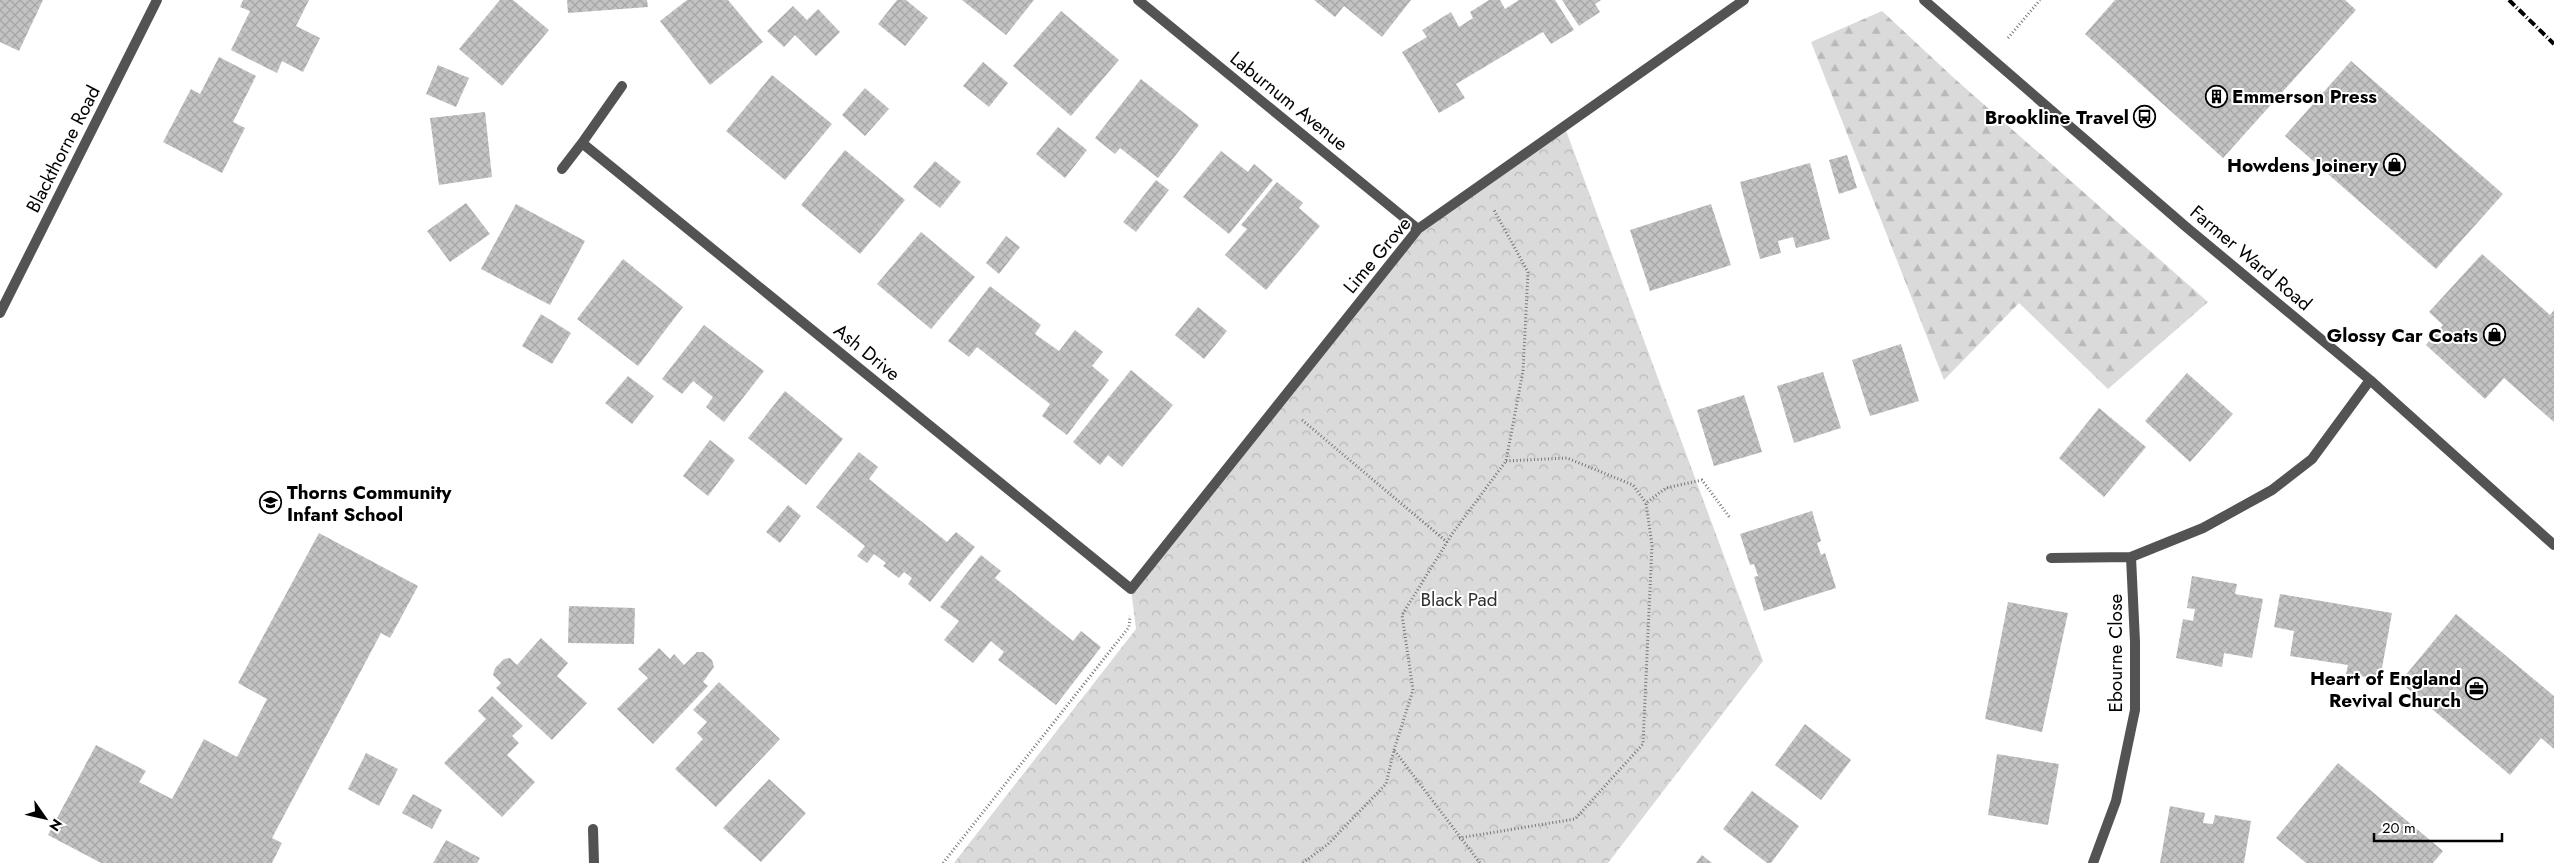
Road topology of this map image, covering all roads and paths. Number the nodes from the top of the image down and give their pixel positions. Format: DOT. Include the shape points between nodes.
graph roads {
  1 [pos="158,0"];
  2 [pos="1138,0"];
  3 [pos="1744,0"];
  4 [pos="1924,0"];
  5 [pos="2040,0"];
  6 [pos="1992,58"];
  7 [pos="622,86"];
  8 [pos="582,143"];
  9 [pos="562,169"];
  10 [pos="1480,186"];
  11 [pos="1418,230"];
  12 [pos="0,313"];
  13 [pos="2370,380"];
  14 [pos="1280,402"];
  15 [pos="1506,461"];
  16 [pos="1646,503"];
  17 [pos="1730,518"];
  18 [pos="1447,542"];
  19 [pos="2554,544"];
  20 [pos="2131,557"];
  21 [pos="2052,558"];
  22 [pos="1131,589"];
  23 [pos="1394,750"];
  24 [pos="593,829"];
  25 [pos="1459,838"];
  26 [pos="594,863"];
  27 [pos="943,863"];
  28 [pos="1304,863"];
  29 [pos="1480,863"];
  30 [pos="2093,863"];
  1 -- 12 [label="street, Blackthorne Road"];
  2 -- 11 [label="street, Laburnum Avenue"];
  3 -- 10 [label="street, Lime Grove"];
  4 -- 6 [label="street, Farmer Ward Road"];
  5 -- 6 [label="path"];
  6 -- 13 [label="street, Farmer Ward Road" via="2185,226"];
  7 -- 8 [label="street"];
  8 -- 9 [label="street"];
  8 -- 22 [label="street, Ash Drive"];
  10 -- 11 [label="street, Lime Grove"];
  10 -- 15 [label="path" via="1528,272 1523,371"];
  11 -- 14 [label="street, Lime Grove"];
  13 -- 19 [label="street, Farmer Ward Road"];
  13 -- 20 [label="street" via="2312,460 2272,490 2203,528"];
  14 -- 18 [label="path"];
  14 -- 22 [label="street, Lime Grove"];
  15 -- 16 [label="path" via="1567,458 1633,485"];
  15 -- 18 [label="path"];
  16 -- 17 [label="path" via="1666,488 1702,480"];
  16 -- 25 [label="path" via="1652,546 1643,744 1575,819"];
  18 -- 23 [label="path" via="1402,615 1413,690"];
  20 -- 21 [label="street"];
  20 -- 30 [label="street, Ebourne Close" via="2135,710 2116,800"];
  22 -- 27 [label="path" via="1129,627"];
  23 -- 25 [label="path"];
  23 -- 28 [label="path" via="1386,784 1328,844"];
  24 -- 26 [label="street"];
  25 -- 29 [label="path"];
}
